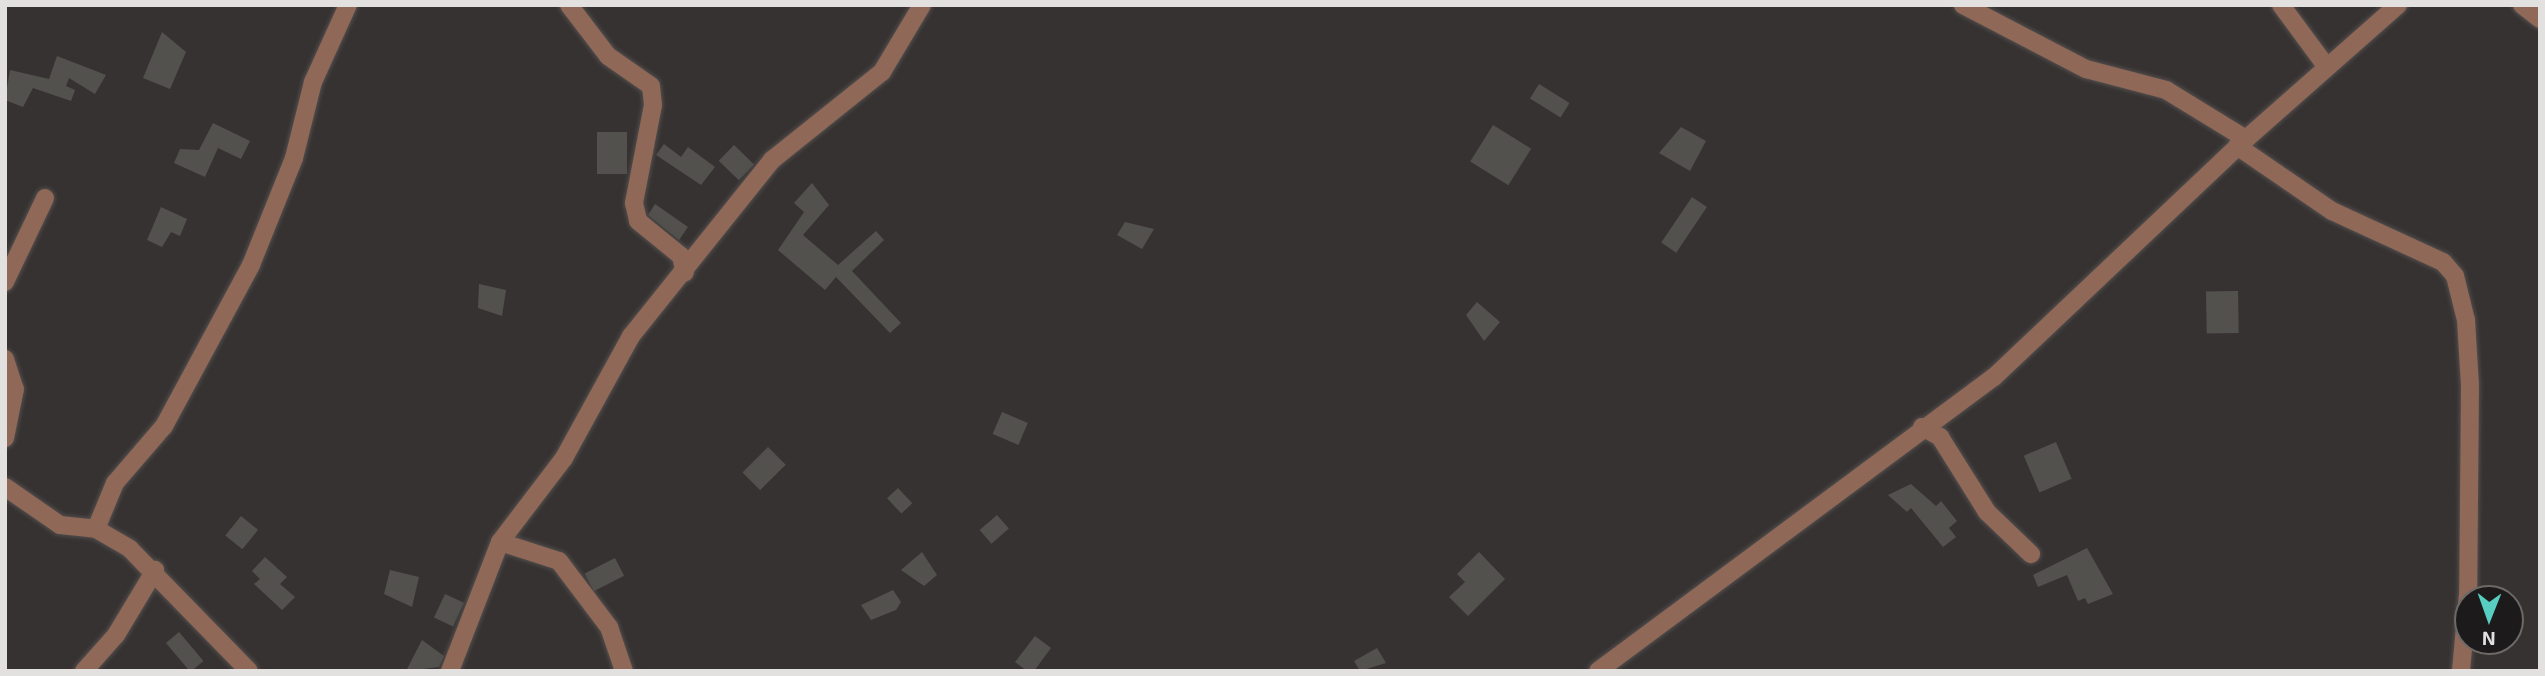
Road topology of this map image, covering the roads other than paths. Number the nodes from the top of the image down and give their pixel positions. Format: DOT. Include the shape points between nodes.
graph roads {
  1 [pos="348,5"];
  2 [pos="569,5"];
  3 [pos="922,5"];
  4 [pos="1963,5"];
  5 [pos="2281,5"];
  6 [pos="2398,5"];
  7 [pos="2522,5"];
  8 [pos="2540,19"];
  9 [pos="2326,66"];
  10 [pos="2241,143"];
  11 [pos="45,198"];
  12 [pos="685,273"];
  13 [pos="5,282"];
  14 [pos="5,359"];
  15 [pos="1922,427"];
  16 [pos="5,438"];
  17 [pos="5,487"];
  18 [pos="96,529"];
  19 [pos="500,542"];
  20 [pos="2031,554"];
  21 [pos="155,570"];
  22 [pos="84,671"];
  23 [pos="249,671"];
  24 [pos="450,671"];
  25 [pos="624,671"];
  26 [pos="1598,671"];
  27 [pos="2461,671"];
  1 -- 18 [label="street" via="313,82 294,158 251,265 164,426 106,500"];
  2 -- 12 [label="street" via="608,56 651,86 634,203 638,221 681,256"];
  3 -- 12 [label="street" via="882,72 772,160"];
  4 -- 10 [label="street" via="2086,69 2166,90"];
  5 -- 9 [label="street"];
  6 -- 9 [label="street"];
  7 -- 8 [label="street"];
  9 -- 10 [label="street"];
  10 -- 15 [label="street" via="1994,377"];
  10 -- 27 [label="street" via="2332,211 2443,262 2455,276 2466,320 2470,385 2468,594"];
  11 -- 13 [label="street"];
  12 -- 19 [label="street" via="631,336 564,458"];
  14 -- 16 [label="street" via="15,389"];
  15 -- 20 [label="street" via="1940,437 1987,512"];
  15 -- 26 [label="street"];
  17 -- 18 [label="street" via="60,525"];
  18 -- 21 [label="street"];
  19 -- 24 [label="street"];
  19 -- 25 [label="street" via="559,561 609,627"];
  21 -- 22 [label="street" via="116,635"];
  21 -- 23 [label="street"];
}
